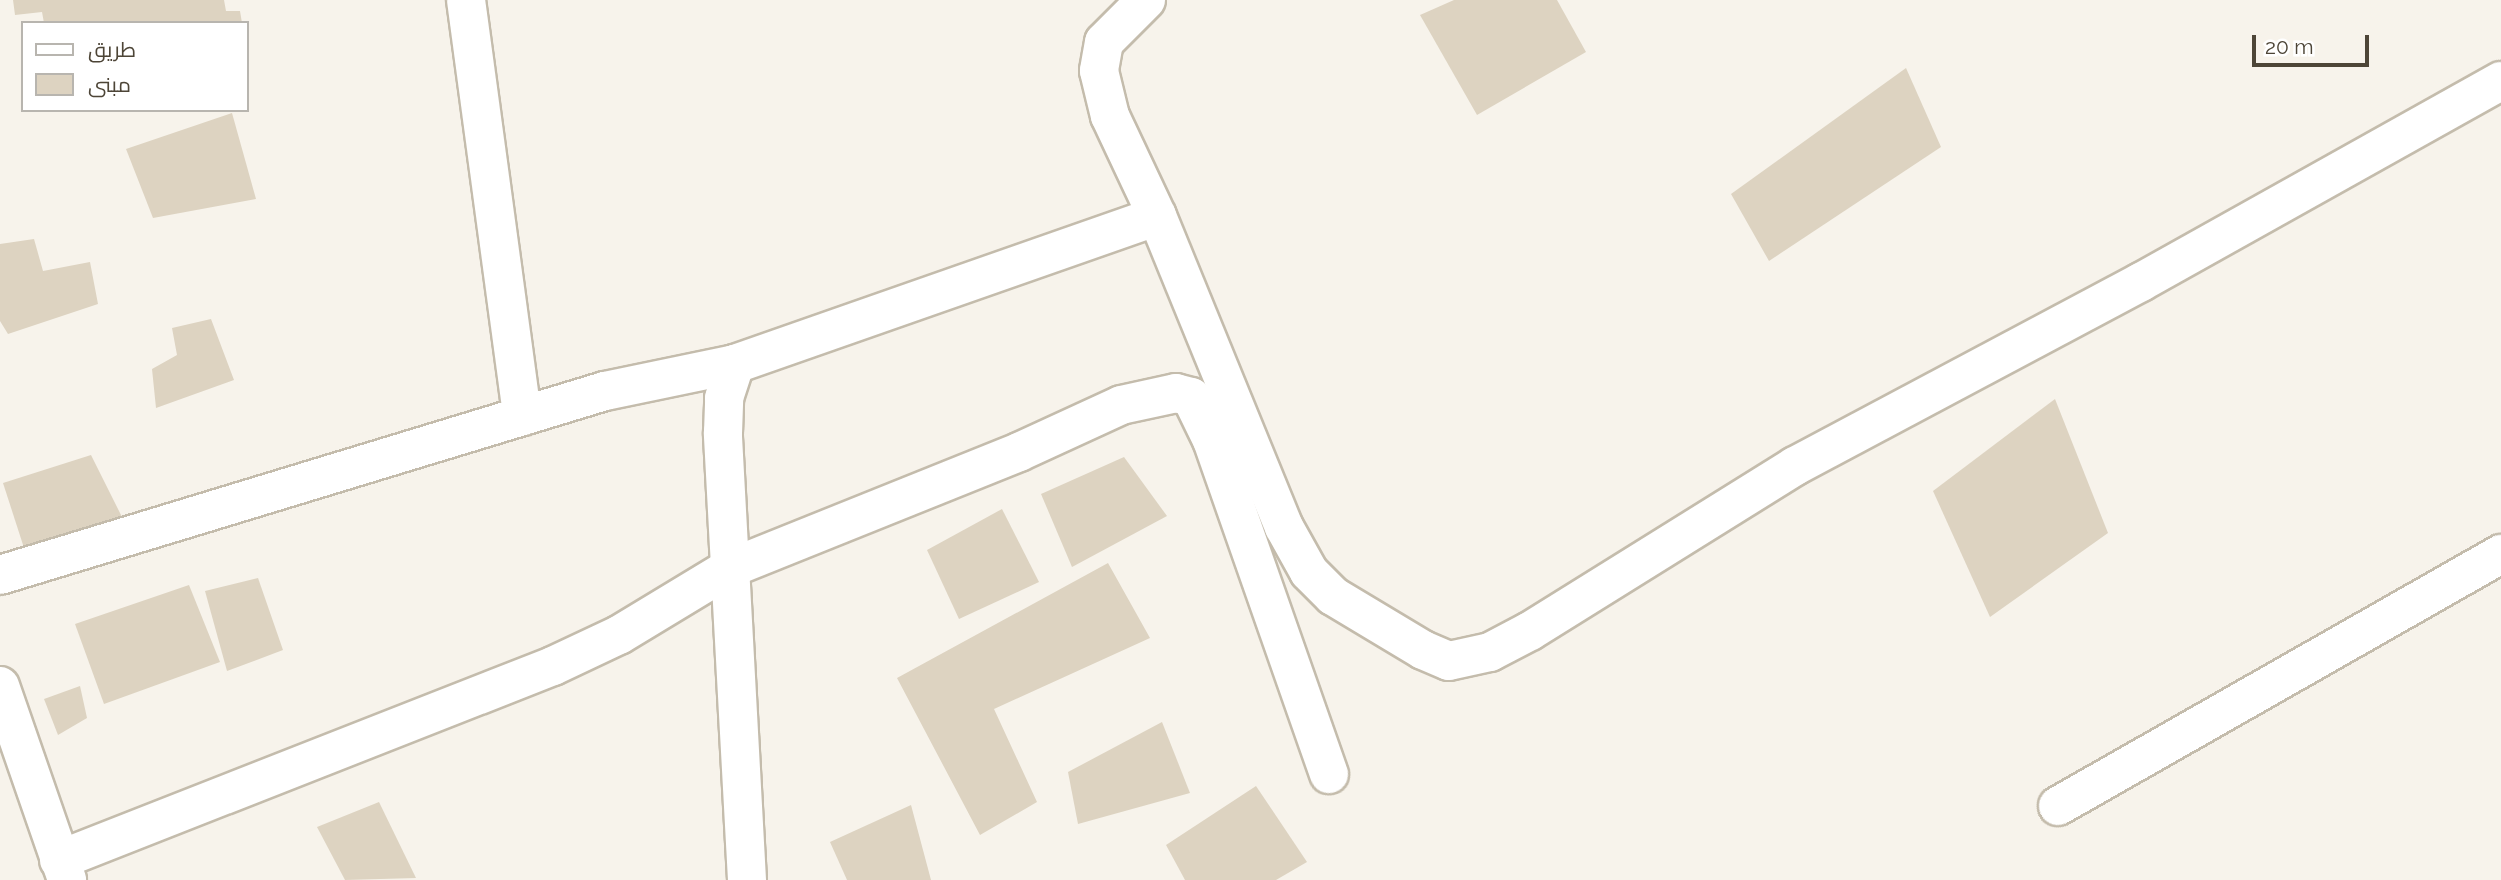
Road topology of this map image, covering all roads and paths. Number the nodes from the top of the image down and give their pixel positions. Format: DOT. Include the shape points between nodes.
graph roads {
  1 [pos="466,0"];
  2 [pos="1146,0"];
  3 [pos="2501,81"];
  4 [pos="1157,216"];
  5 [pos="735,364"];
  6 [pos="522,416"];
  7 [pos="2501,554"];
  8 [pos="727,569"];
  9 [pos="0,575"];
  10 [pos="0,686"];
  11 [pos="1329,774"];
  12 [pos="2058,806"];
  13 [pos="63,870"];
  14 [pos="747,880"];
  1 -- 6 [label="street"];
  2 -- 4 [label="street" via="1104,42 1099,71 1110,116"];
  3 -- 4 [label="street" via="2141,282 1795,466 1530,631 1490,652 1449,661 1333,596 1309,572 1284,527"];
  4 -- 5 [label="street"];
  5 -- 6 [label="street" via="605,391"];
  5 -- 8 [label="street" via="724,398"];
  6 -- 9 [label="street"];
  7 -- 12 [label="street"];
  8 -- 11 [label="street" via="993,463 1121,405 1176,393 1191,397 1212,440"];
  8 -- 13 [label="street" via="619,635 553,666"];
  8 -- 14 [label="street"];
  10 -- 13 [label="street"];
}
